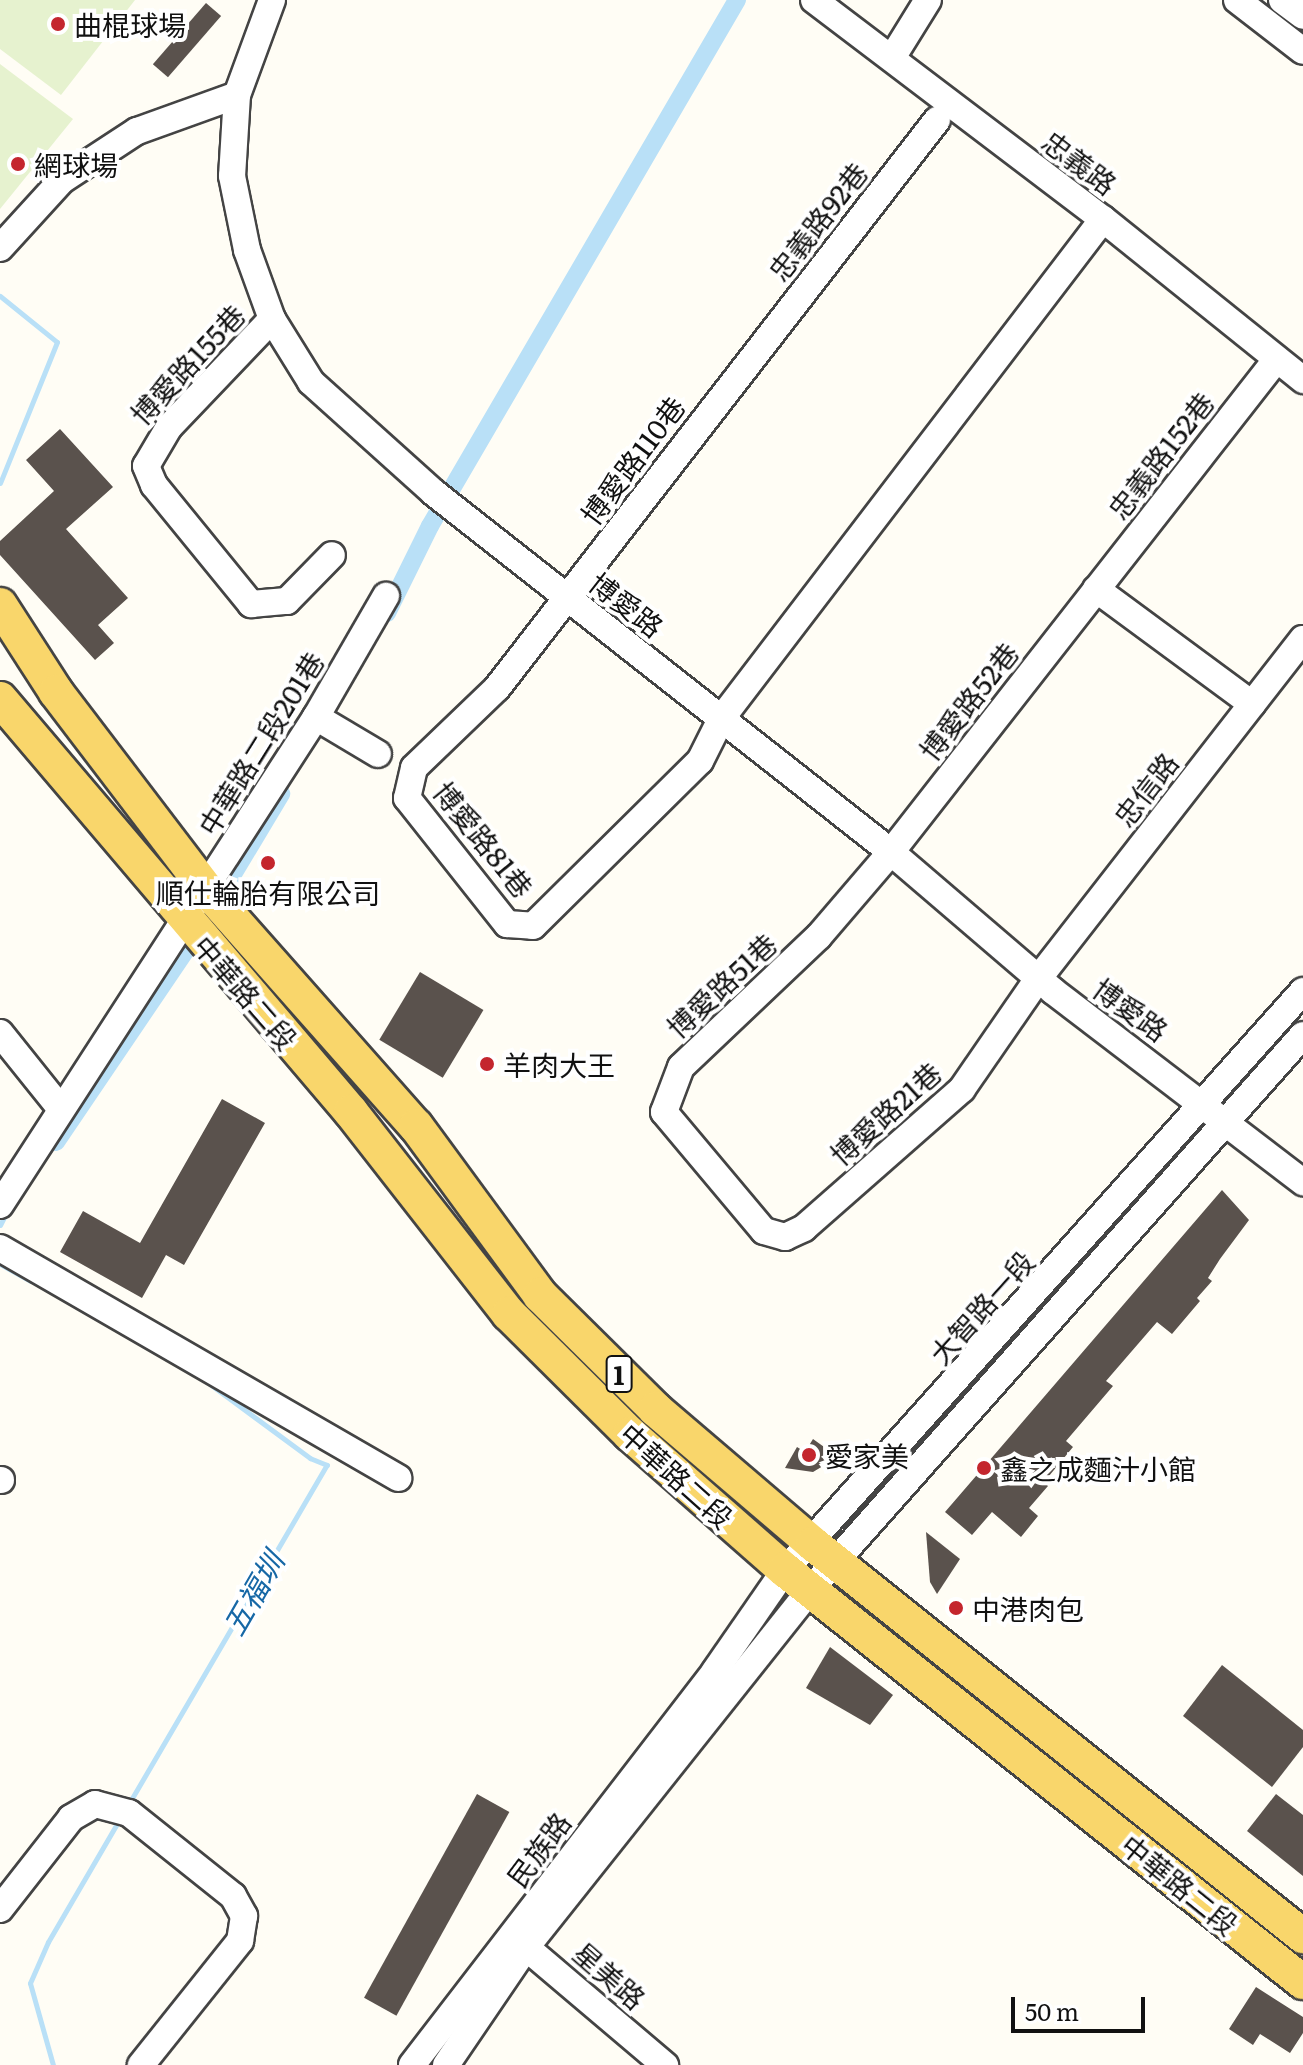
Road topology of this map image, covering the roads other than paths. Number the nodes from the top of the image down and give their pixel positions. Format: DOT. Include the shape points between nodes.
graph roads {
  1 [pos="272,0"];
  2 [pos="814,0"];
  3 [pos="928,0"];
  4 [pos="1237,0"];
  5 [pos="1282,0"];
  6 [pos="1303,16"];
  7 [pos="1303,51"];
  8 [pos="892,58"];
  9 [pos="237,95"];
  10 [pos="937,120"];
  11 [pos="1103,219"];
  12 [pos="0,248"];
  13 [pos="272,319"];
  14 [pos="1276,360"];
  15 [pos="748,361"];
  16 [pos="1303,380"];
  17 [pos="332,555"];
  18 [pos="1096,589"];
  19 [pos="386,596"];
  20 [pos="566,598"];
  21 [pos="0,605"];
  22 [pos="1303,639"];
  23 [pos="0,643"];
  24 [pos="56,692"];
  25 [pos="1252,704"];
  26 [pos="6,713"];
  27 [pos="316,717"];
  28 [pos="721,719"];
  29 [pos="378,754"];
  30 [pos="891,852"];
  31 [pos="206,889"];
  32 [pos="184,921"];
  33 [pos="1038,979"];
  34 [pos="1303,991"];
  35 [pos="0,1033"];
  36 [pos="1303,1035"];
  37 [pos="1205,1102"];
  38 [pos="60,1108"];
  39 [pos="1227,1120"];
  40 [pos="1303,1182"];
  41 [pos="0,1205"];
  42 [pos="785,1237"];
  43 [pos="0,1248"];
  44 [pos="398,1478"];
  45 [pos="824,1553"];
  46 [pos="798,1580"];
  47 [pos="725,1676"];
  48 [pos="0,1909"];
  49 [pos="1303,1936"];
  50 [pos="519,1941"];
  51 [pos="1303,1982"];
  52 [pos="141,2065"];
  53 [pos="412,2065"];
  54 [pos="446,2065"];
  55 [pos="665,2065"];
  1 -- 9 [label="street, 博愛路"];
  2 -- 8 [label="street, 忠義路"];
  3 -- 8 [label="street"];
  4 -- 7 [label="street"];
  5 -- 6 [label="street"];
  8 -- 11 [label="street, 忠義路"];
  9 -- 12 [label="street" via="125,139 62,180"];
  9 -- 13 [label="street, 博愛路" via="232,176 247,250"];
  10 -- 15 [label="street, 忠義路92巷"];
  11 -- 14 [label="street, 忠義路"];
  11 -- 28 [label="street"];
  13 -- 17 [label="street, 博愛路155巷" via="169,427 146,466 154,485 251,604 287,601"];
  13 -- 20 [label="street, 博愛路" via="311,382 433,492"];
  14 -- 16 [label="street, 忠義路"];
  14 -- 18 [label="street, 忠義路152巷"];
  15 -- 20 [label="street, 博愛路110巷"];
  18 -- 25 [label="street"];
  18 -- 30 [label="street, 博愛路52巷"];
  19 -- 27 [label="street, 中華路二段201巷"];
  20 -- 28 [label="street, 博愛路"];
  20 -- 28 [label="street, 博愛路81巷" via="497,688 414,768 407,798 507,924 533,926 700,761"];
  21 -- 24 [label="main road, 中華路二段 / 1"];
  22 -- 25 [label="street, 忠信路"];
  23 -- 24 [label="main road, 中華路二段 / 1"];
  24 -- 31 [label="main road, 中華路二段 / 1"];
  25 -- 33 [label="street, 忠信路"];
  26 -- 32 [label="main road, 中華路二段 / 1"];
  27 -- 29 [label="street"];
  27 -- 31 [label="street, 中華路二段201巷"];
  28 -- 30 [label="street, 博愛路"];
  30 -- 33 [label="street, 博愛路"];
  30 -- 42 [label="street, 博愛路51巷" via="819,936 681,1067 664,1112 764,1231"];
  31 -- 32 [label="street, 中華路二段201巷"];
  31 -- 45 [label="main road, 中華路二段 / 1" via="416,1126 540,1295 655,1409"];
  32 -- 38 [label="street, 中華路二段201巷"];
  32 -- 46 [label="main road, 中華路二段 / 1" via="351,1112 509,1314 630,1434"];
  33 -- 37 [label="street, 博愛路"];
  33 -- 42 [label="street, 博愛路21巷" via="962,1089 804,1228"];
  34 -- 37 [label="street, 大智路一段"];
  35 -- 38 [label="street"];
  36 -- 39 [label="street, 大智路一段"];
  37 -- 39 [label="street, 博愛路"];
  37 -- 45 [label="street, 大智路一段"];
  38 -- 41 [label="street, 中華路二段201巷"];
  39 -- 40 [label="street, 博愛路"];
  39 -- 45 [label="street, 大智路一段"];
  43 -- 44 [label="street"];
  45 -- 46 [label="street, 大智路一段"];
  45 -- 49 [label="main road, 中華路二段 / 1"];
  46 -- 47 [label="street, 大智路一段"];
  46 -- 51 [label="main road, 中華路二段 / 1"];
  47 -- 50 [label="street, 民族路"];
  48 -- 52 [label="street" via="71,1818 95,1804 123,1810 233,1896 244,1916 240,1941"];
  50 -- 53 [label="street, 民族路"];
  50 -- 54 [label="street, 民族路"];
  50 -- 55 [label="street, 星美路"];
}
